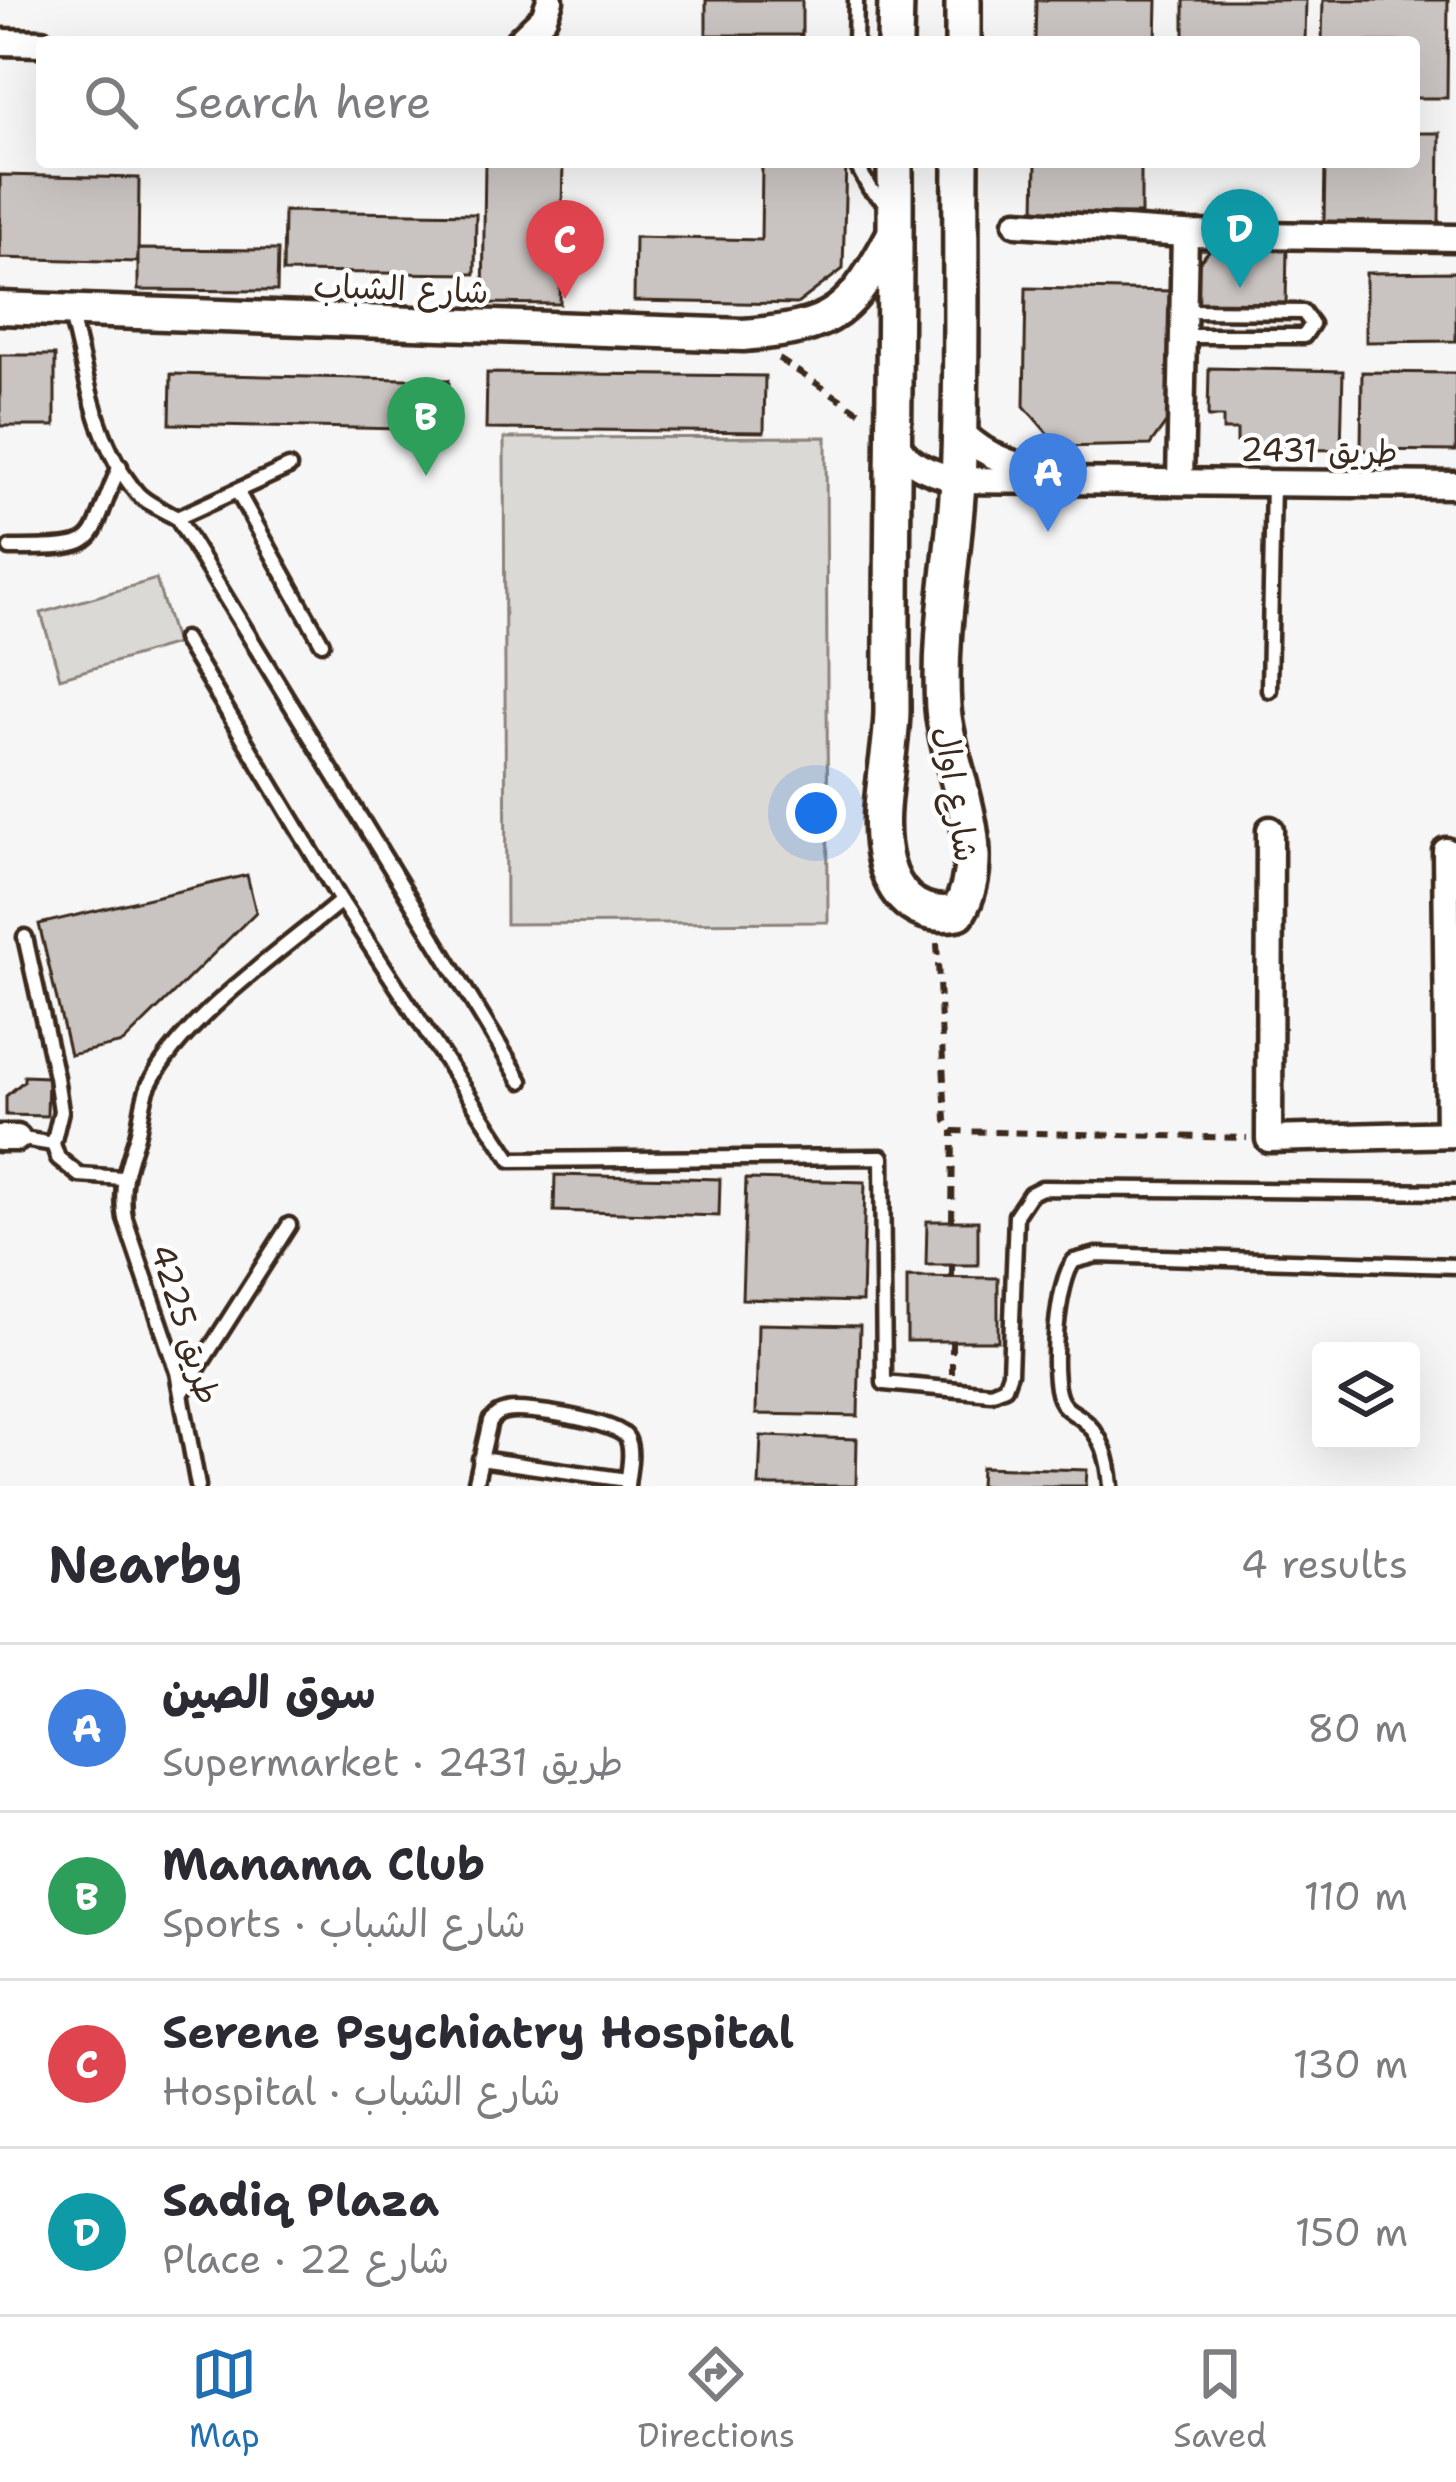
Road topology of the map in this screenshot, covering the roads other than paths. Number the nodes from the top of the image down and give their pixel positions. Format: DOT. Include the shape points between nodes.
graph roads {
  1 [pos="550,0"];
  2 [pos="856,0"];
  3 [pos="896,0"];
  4 [pos="964,0"];
  5 [pos="524,36"];
  6 [pos="855,36"];
  7 [pos="895,36"];
  8 [pos="963,36"];
  9 [pos="0,42"];
  10 [pos="36,43"];
  11 [pos="858,168"];
  12 [pos="895,168"];
  13 [pos="961,168"];
  14 [pos="895,221"];
  15 [pos="1017,223"];
  16 [pos="1184,234"];
  17 [pos="1456,238"];
  18 [pos="3,306"];
  19 [pos="70,314"];
  20 [pos="1182,324"];
  21 [pos="957,428"];
  22 [pos="891,432"];
  23 [pos="119,466"];
  24 [pos="289,467"];
  25 [pos="958,480"];
  26 [pos="1064,480"];
  27 [pos="1180,482"];
  28 [pos="1273,482"];
  29 [pos="1456,485"];
  30 [pos="237,491"];
  31 [pos="178,518"];
  32 [pos="10,548"];
  33 [pos="184,639"];
  34 [pos="322,644"];
  35 [pos="1269,690"];
  36 [pos="1270,830"];
  37 [pos="1446,851"];
  38 [pos="341,901"];
  39 [pos="25,937"];
  40 [pos="521,1082"];
  41 [pos="1452,1134"];
  42 [pos="9,1138"];
  43 [pos="52,1144"];
  44 [pos="122,1178"];
  45 [pos="1456,1192"];
  46 [pos="289,1225"];
  47 [pos="1456,1266"];
  48 [pos="182,1393"];
  49 [pos="480,1459"];
  50 [pos="627,1483"];
  51 [pos="198,1486"];
  52 [pos="476,1486"];
  53 [pos="1111,1486"];
  1 -- 5 [label="street"];
  2 -- 6 [label="lane"];
  3 -- 7 [label="main road"];
  4 -- 8 [label="main road"];
  9 -- 10 [label="street"];
  11 -- 14 [label="lane"];
  12 -- 14 [label="main road, شارع اوال"];
  13 -- 21 [label="main road, شارع اوال"];
  14 -- 19 [label="street, شارع الشباب" via="847,306 789,332"];
  14 -- 22 [label="main road, شارع اوال"];
  15 -- 16 [label="street"];
  16 -- 17 [label="street"];
  16 -- 20 [label="street"];
  18 -- 19 [label="street, شارع الشباب"];
  19 -- 23 [label="lane"];
  20 -- 20 [label="lane" via="1304,336 1312,324 1304,312"];
  20 -- 27 [label="street"];
  21 -- 25 [label="main road, شارع اوال"];
  21 -- 26 [label="street, طريق 2431" via="996,459"];
  22 -- 25 [label="street, طريق 2431" via="912,463"];
  22 -- 25 [label="main road, شارع اوال" via="892,732 883,845 898,892 936,916 958,912 971,872 943,705"];
  23 -- 31 [label="lane" via="139,496"];
  23 -- 32 [label="lane" via="97,529 83,543"];
  24 -- 30 [label="lane"];
  25 -- 26 [label="street, طريق 2431"];
  26 -- 27 [label="street, طريق 2431"];
  27 -- 28 [label="street, طريق 2431"];
  28 -- 29 [label="street, طريق 2431"];
  28 -- 35 [label="lane"];
  30 -- 31 [label="lane"];
  30 -- 34 [label="lane"];
  31 -- 40 [label="lane"];
  33 -- 38 [label="lane"];
  36 -- 41 [label="street" via="1269,1139"];
  37 -- 41 [label="street"];
  38 -- 44 [label="lane" via="219,1003 161,1066"];
  38 -- 45 [label="lane" via="512,1160 882,1157 884,1383 992,1393 1005,1387 1016,1215 1042,1188"];
  39 -- 43 [label="lane" via="61,1111"];
  42 -- 43 [label="lane"];
  43 -- 44 [label="lane" via="79,1175"];
  44 -- 48 [label="lane, طريق 4225" via="125,1219"];
  46 -- 48 [label="lane"];
  47 -- 53 [label="lane" via="1096,1255 1074,1261 1061,1281 1057,1388 1101,1442"];
  48 -- 51 [label="lane, طريق 4225"];
  49 -- 50 [label="lane"];
  49 -- 50 [label="lane" via="490,1421 517,1410 617,1427 629,1440"];
  49 -- 52 [label="lane"];
}
